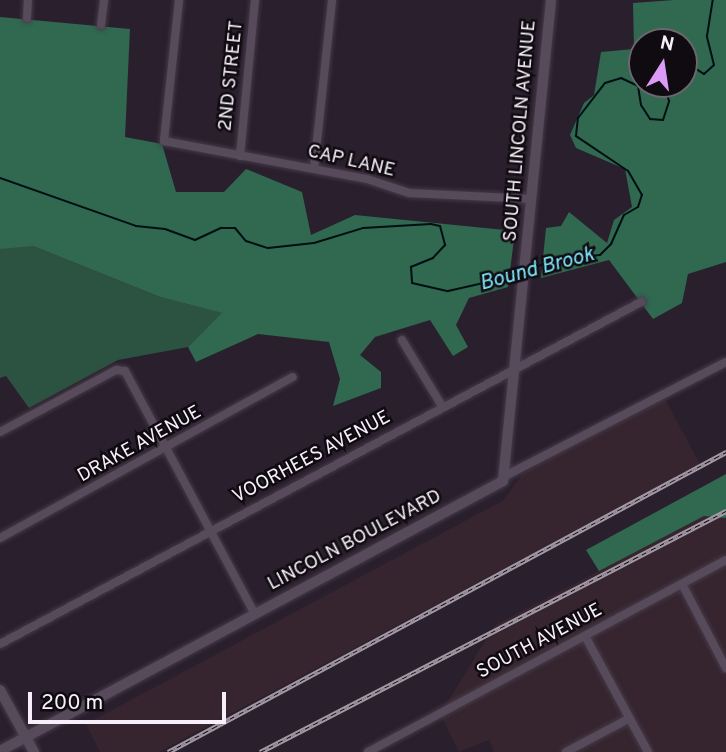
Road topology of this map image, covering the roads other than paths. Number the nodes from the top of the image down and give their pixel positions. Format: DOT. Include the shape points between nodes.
graph roads {
  1 [pos="28,0"];
  2 [pos="104,0"];
  3 [pos="179,0"];
  4 [pos="256,0"];
  5 [pos="332,0"];
  6 [pos="551,0"];
  7 [pos="27,18"];
  8 [pos="101,24"];
  9 [pos="240,156"];
  10 [pos="314,169"];
  11 [pos="532,199"];
  12 [pos="641,302"];
  13 [pos="402,340"];
  14 [pos="726,362"];
  15 [pos="516,368"];
  16 [pos="293,377"];
  17 [pos="442,407"];
  18 [pos="0,432"];
  19 [pos="168,449"];
  20 [pos="506,475"];
  21 [pos="210,530"];
  22 [pos="0,538"];
  23 [pos="726,560"];
  24 [pos="682,584"];
  25 [pos="255,614"];
  26 [pos="585,636"];
  27 [pos="0,644"];
  28 [pos="726,668"];
  29 [pos="0,690"];
  30 [pos="630,718"];
  31 [pos="25,737"];
  32 [pos="0,751"];
  33 [pos="34,752"];
  34 [pos="368,752"];
  35 [pos="566,752"];
  36 [pos="648,752"];
  1 -- 7 [label="street"];
  2 -- 8 [label="street"];
  3 -- 9 [label="street, CAP LANE" via="164,141"];
  4 -- 9 [label="street, 2ND STREET"];
  5 -- 10 [label="street"];
  6 -- 11 [label="street, SOUTH LINCOLN AVENUE"];
  9 -- 10 [label="street, CAP LANE"];
  10 -- 11 [label="street, CAP LANE" via="409,193"];
  11 -- 15 [label="street, SOUTH LINCOLN AVENUE"];
  12 -- 15 [label="street, VOORHEES AVENUE"];
  13 -- 17 [label="street"];
  14 -- 20 [label="street, LINCOLN BOULEVARD"];
  15 -- 17 [label="street, VOORHEES AVENUE"];
  15 -- 20 [label="street, SOUTH LINCOLN AVENUE"];
  16 -- 19 [label="street, DRAKE AVENUE"];
  17 -- 21 [label="street, VOORHEES AVENUE"];
  18 -- 19 [label="street" via="116,370 129,376"];
  19 -- 21 [label="street"];
  19 -- 22 [label="street, DRAKE AVENUE"];
  20 -- 25 [label="street, LINCOLN BOULEVARD"];
  21 -- 25 [label="street"];
  21 -- 27 [label="street, VOORHEES AVENUE"];
  23 -- 24 [label="street, SOUTH AVENUE"];
  24 -- 26 [label="street, SOUTH AVENUE"];
  24 -- 28 [label="street"];
  25 -- 31 [label="street, LINCOLN BOULEVARD"];
  26 -- 30 [label="street"];
  26 -- 34 [label="street, SOUTH AVENUE"];
  29 -- 31 [label="street"];
  30 -- 35 [label="street"];
  30 -- 36 [label="street"];
  31 -- 32 [label="street, LINCOLN BOULEVARD"];
  31 -- 33 [label="street"];
}
